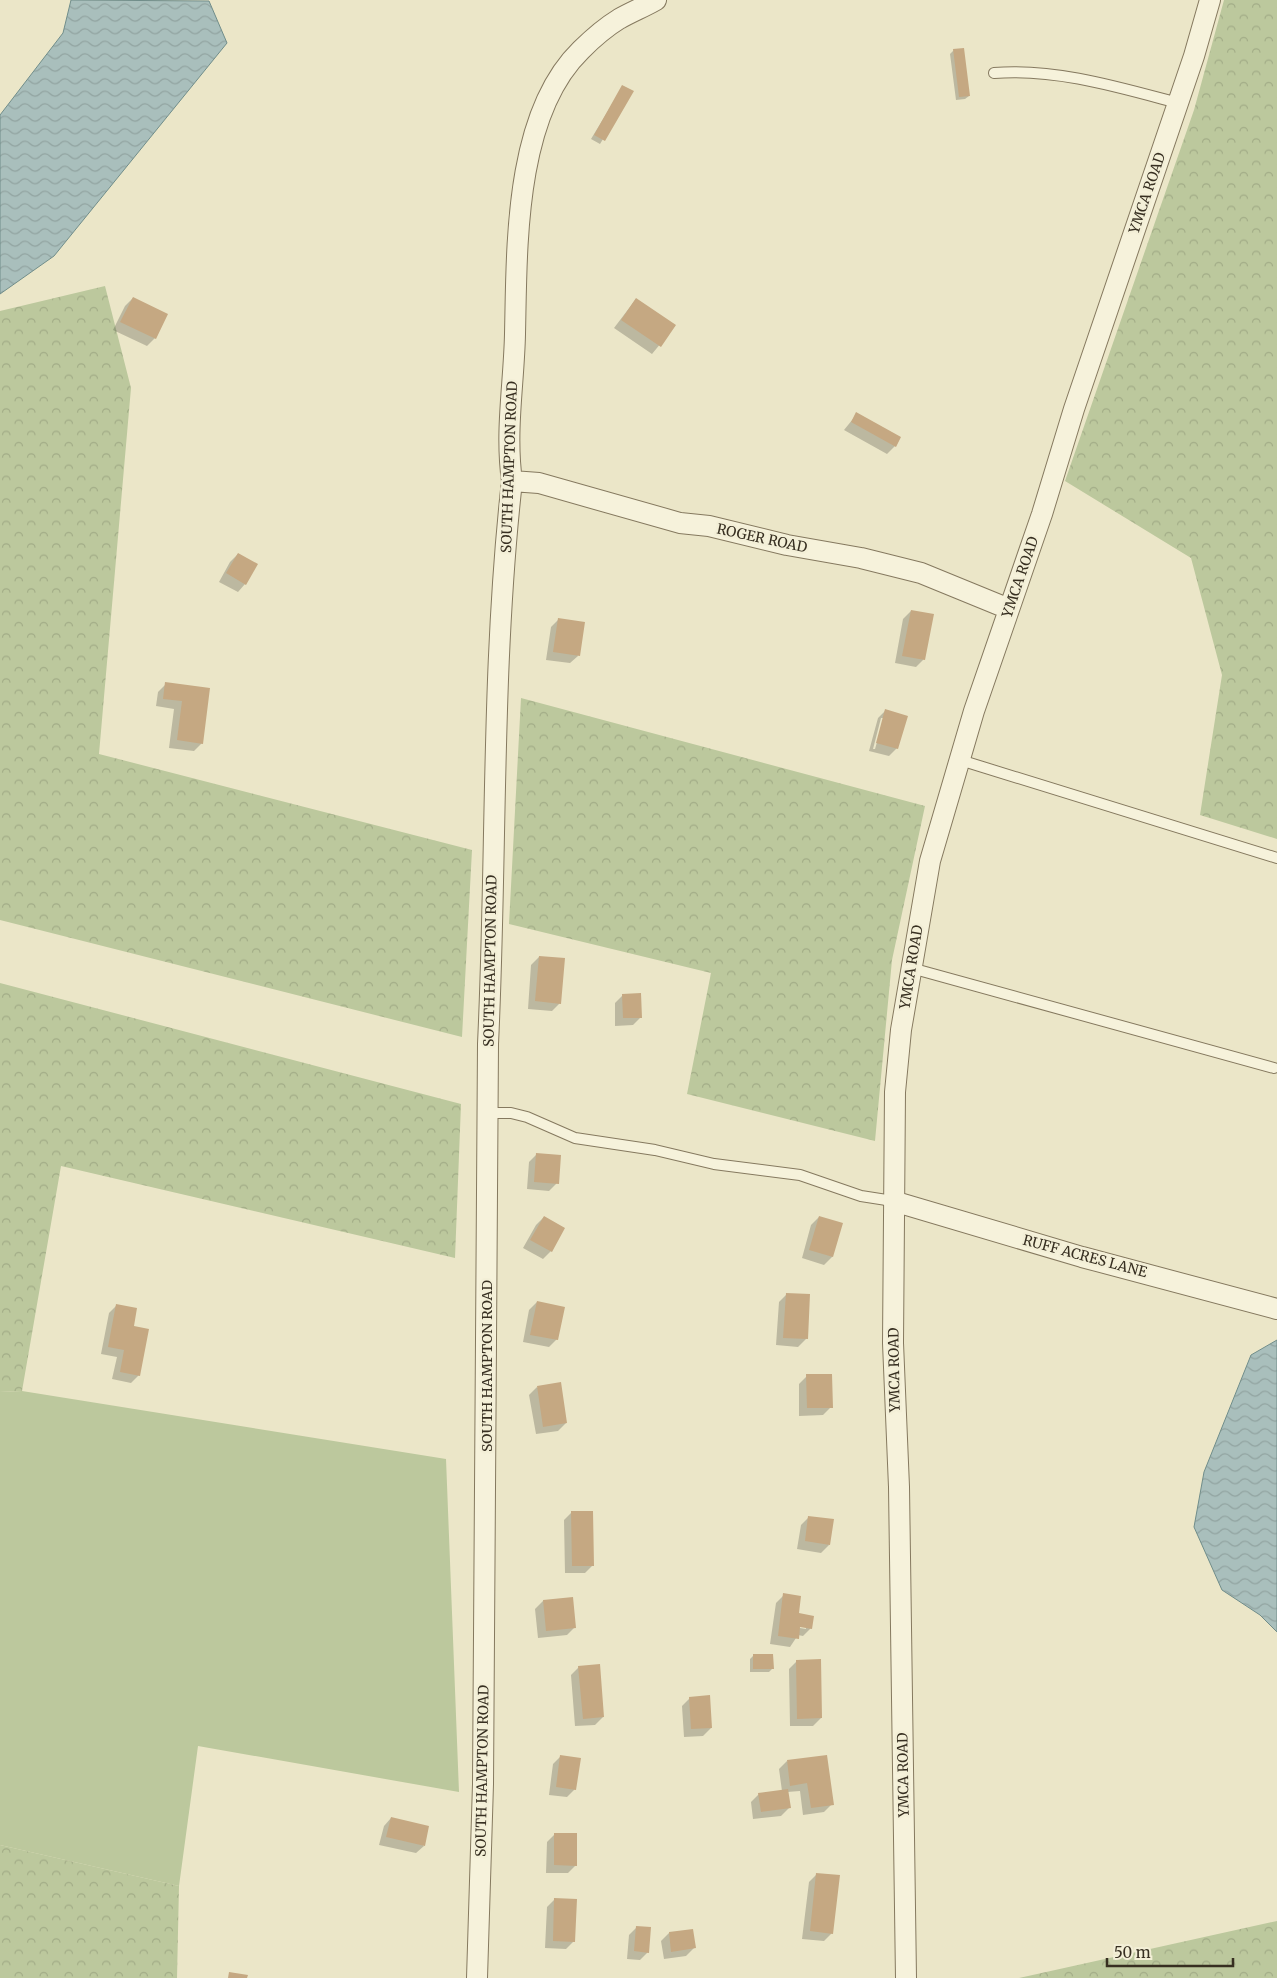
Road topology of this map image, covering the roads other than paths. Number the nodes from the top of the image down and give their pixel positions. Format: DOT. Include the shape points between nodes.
graph roads {
  1 [pos="656,0"];
  2 [pos="1210,0"];
  3 [pos="994,73"];
  4 [pos="1178,103"];
  5 [pos="512,481"];
  6 [pos="1009,609"];
  7 [pos="960,760"];
  8 [pos="1277,858"];
  9 [pos="911,968"];
  10 [pos="1274,1068"];
  11 [pos="488,1113"];
  12 [pos="893,1201"];
  13 [pos="1277,1309"];
  14 [pos="477,1978"];
  15 [pos="906,1978"];
  1 -- 5 [label="street, SOUTH HAMPTON ROAD" via="619,19 580,51 546,102 535,130 521,205 516,281 508,457"];
  2 -- 4 [label="street, YMCA ROAD"];
  3 -- 4 [label="lane" via="1017,71 1054,75"];
  4 -- 6 [label="street, YMCA ROAD"];
  5 -- 6 [label="street, ROGER ROAD" via="539,483 680,522 921,573"];
  5 -- 11 [label="street, SOUTH HAMPTON ROAD" via="494,762"];
  6 -- 7 [label="street, YMCA ROAD"];
  7 -- 8 [label="lane"];
  7 -- 9 [label="street, YMCA ROAD" via="930,861"];
  9 -- 10 [label="lane"];
  9 -- 12 [label="street, YMCA ROAD" via="896,1092"];
  11 -- 12 [label="lane" via="527,1116 575,1138 654,1150 714,1164 800,1175 861,1196"];
  11 -- 14 [label="street, SOUTH HAMPTON ROAD" via="483,1784"];
  12 -- 13 [label="street, RUFF ACRES LANE" via="1082,1257"];
  12 -- 15 [label="street, YMCA ROAD"];
}
